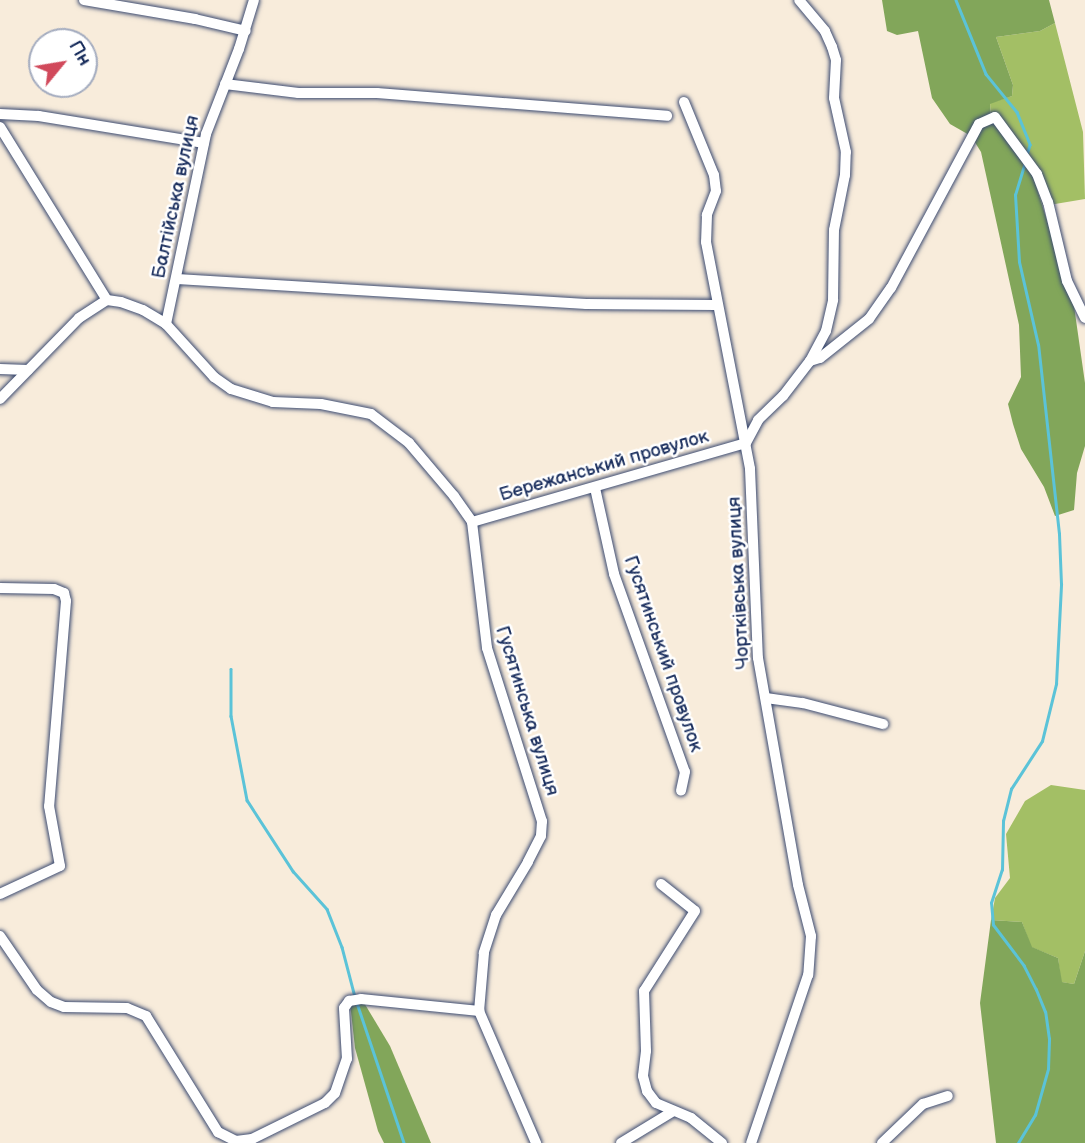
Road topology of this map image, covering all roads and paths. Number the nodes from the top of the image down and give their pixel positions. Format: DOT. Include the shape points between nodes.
graph roads {
  1 [pos="84,0"];
  2 [pos="254,0"];
  3 [pos="799,0"];
  4 [pos="246,31"];
  5 [pos="225,84"];
  6 [pos="684,102"];
  7 [pos="0,114"];
  8 [pos="667,116"];
  9 [pos="0,127"];
  10 [pos="204,143"];
  11 [pos="177,279"];
  12 [pos="107,300"];
  13 [pos="716,305"];
  14 [pos="1085,318"];
  15 [pos="166,324"];
  16 [pos="810,361"];
  17 [pos="0,369"];
  18 [pos="28,370"];
  19 [pos="0,399"];
  20 [pos="746,443"];
  21 [pos="595,488"];
  22 [pos="472,522"];
  23 [pos="0,588"];
  24 [pos="766,698"];
  25 [pos="883,724"];
  26 [pos="681,790"];
  27 [pos="661,884"];
  28 [pos="0,894"];
  29 [pos="0,936"];
  30 [pos="479,1011"];
  31 [pos="948,1096"];
  32 [pos="671,1112"];
  33 [pos="225,1140"];
  34 [pos="536,1143"];
  35 [pos="621,1143"];
  36 [pos="722,1143"];
  37 [pos="751,1143"];
  38 [pos="882,1143"];
  1 -- 4 [label="street"];
  2 -- 4 [label="street, Балтійська вулиця"];
  3 -- 16 [label="street" via="832,47 834,98 846,152 834,230 833,300"];
  4 -- 5 [label="street, Балтійська вулиця"];
  5 -- 8 [label="street" via="298,93 377,93"];
  5 -- 10 [label="street, Балтійська вулиця"];
  6 -- 13 [label="street, Чортківська вулиця" via="714,176 716,191 707,215 706,242"];
  7 -- 10 [label="street" via="39,116"];
  9 -- 12 [label="street"];
  10 -- 11 [label="street, Балтійська вулиця"];
  11 -- 13 [label="street" via="586,304"];
  11 -- 15 [label="street, Балтійська вулиця"];
  12 -- 15 [label="street, Гусятинська вулиця" via="143,310"];
  12 -- 18 [label="street" via="79,318"];
  13 -- 20 [label="street, Чортківська вулиця"];
  14 -- 16 [label="street" via="1067,281 1048,202 1031,164 995,117 979,124 891,288 869,319"];
  15 -- 22 [label="street, Гусятинська вулиця" via="214,377 231,389 272,402 321,404 371,414 429,463"];
  16 -- 20 [label="street" via="758,420"];
  17 -- 18 [label="street"];
  18 -- 19 [label="street"];
  20 -- 21 [label="street, Бережанський провулок"];
  20 -- 24 [label="street, Чортківська вулиця" via="758,658"];
  21 -- 22 [label="street, Бережанський провулок"];
  21 -- 26 [label="street, Гусятинський провулок" via="614,574 685,772"];
  22 -- 30 [label="street, Гусятинська вулиця" via="487,648 542,821 541,836 496,915 484,953"];
  23 -- 28 [label="street" via="54,589 64,593 66,601 49,806 60,866"];
  24 -- 25 [label="street"];
  24 -- 37 [label="street, Чортківська вулиця" via="811,955"];
  27 -- 32 [label="street" via="695,911 644,991 643,1076 656,1103"];
  29 -- 33 [label="street" via="51,1002 64,1007 127,1008 146,1016"];
  30 -- 33 [label="street" via="349,1000 344,1008 347,1059 335,1093 325,1103 252,1139"];
  30 -- 34 [label="street, Гусятинська вулиця"];
  31 -- 38 [label="street" via="923,1104"];
  32 -- 35 [label="street"];
  32 -- 36 [label="street" via="691,1118"];
}
